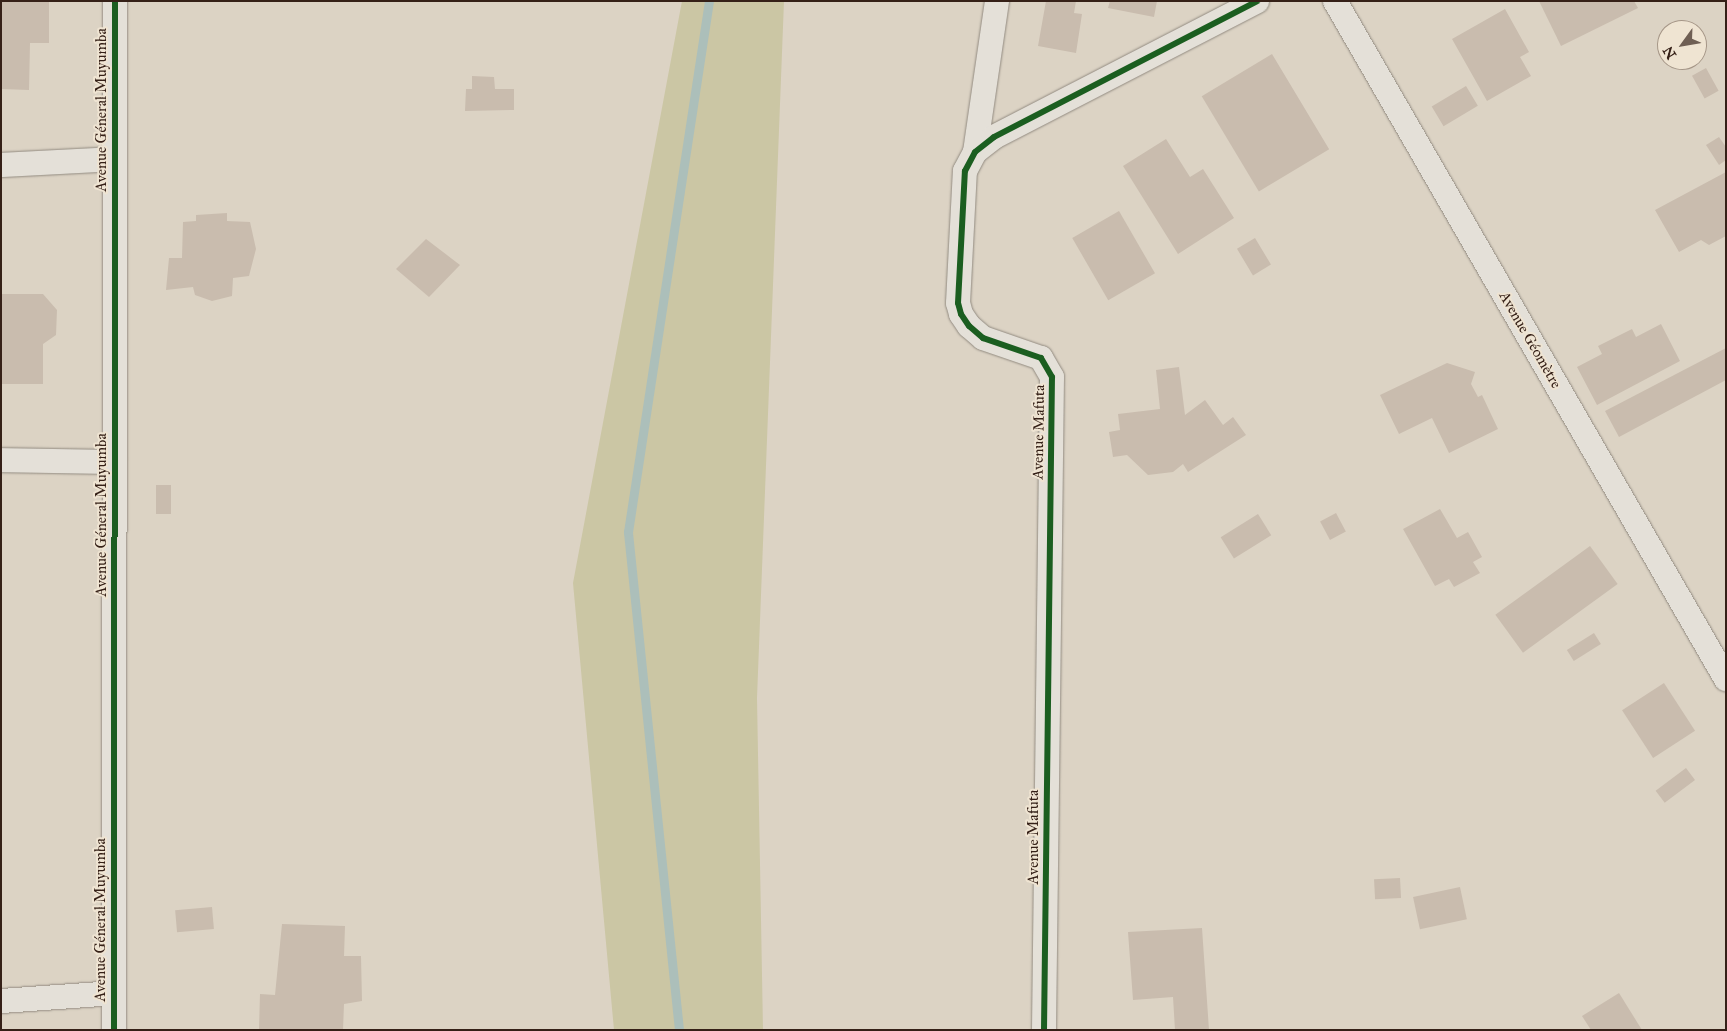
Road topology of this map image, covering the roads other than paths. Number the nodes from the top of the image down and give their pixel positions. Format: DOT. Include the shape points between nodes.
graph roads {
  1 [pos="115,1"];
  2 [pos="997,1"];
  3 [pos="1257,1"];
  4 [pos="1335,1"];
  5 [pos="975,152"];
  6 [pos="114,159"];
  7 [pos="1,165"];
  8 [pos="1,460"];
  9 [pos="114,462"];
  10 [pos="1726,679"];
  11 [pos="114,993"];
  12 [pos="1,1001"];
  13 [pos="114,1030"];
  14 [pos="1044,1030"];
  1 -- 6 [label="street, Avenue Géneral Muyumba"];
  2 -- 5 [label="street"];
  3 -- 5 [label="street, Avenue Mafuta" via="994,137"];
  4 -- 10 [label="street, Avenue Géomètre"];
  5 -- 14 [label="street, Avenue Mafuta" via="965,171 958,303 961,314 968,326 983,338 1041,358 1052,377"];
  6 -- 7 [label="street"];
  6 -- 9 [label="street, Avenue Géneral Muyumba"];
  8 -- 9 [label="street"];
  9 -- 11 [label="street, Avenue Géneral Muyumba"];
  11 -- 12 [label="street"];
  11 -- 13 [label="street, Avenue Géneral Muyumba"];
}
